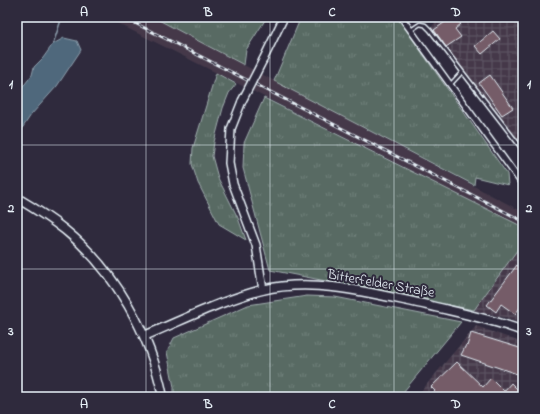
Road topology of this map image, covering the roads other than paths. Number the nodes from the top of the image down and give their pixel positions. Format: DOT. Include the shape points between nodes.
graph roads {
  1 [pos="284,17"];
  2 [pos="401,17"];
  3 [pos="410,30"];
  4 [pos="462,72"];
  5 [pos="450,85"];
  6 [pos="523,150"];
  7 [pos="517,178"];
  8 [pos="523,180"];
  9 [pos="523,185"];
  10 [pos="17,198"];
  11 [pos="263,290"];
  12 [pos="523,331"];
  13 [pos="144,336"];
  14 [pos="163,397"];
  1 -- 11 [label="main road, bridge" via="242,101 231,129 229,163 233,184 256,245"];
  2 -- 3 [label="street"];
  3 -- 4 [label="lane" via="420,24 425,25"];
  3 -- 5 [label="street"];
  4 -- 5 [label="lane"];
  4 -- 6 [label="lane"];
  5 -- 7 [label="street"];
  7 -- 8 [label="street"];
  7 -- 9 [label="street"];
  10 -- 13 [label="main road" via="67,231 91,256 120,293"];
  11 -- 12 [label="main road, Bitterfelder Straße" via="315,286 372,293 495,320"];
  11 -- 13 [label="main road, Bitterfelder Straße"];
  13 -- 14 [label="main road"];
}
